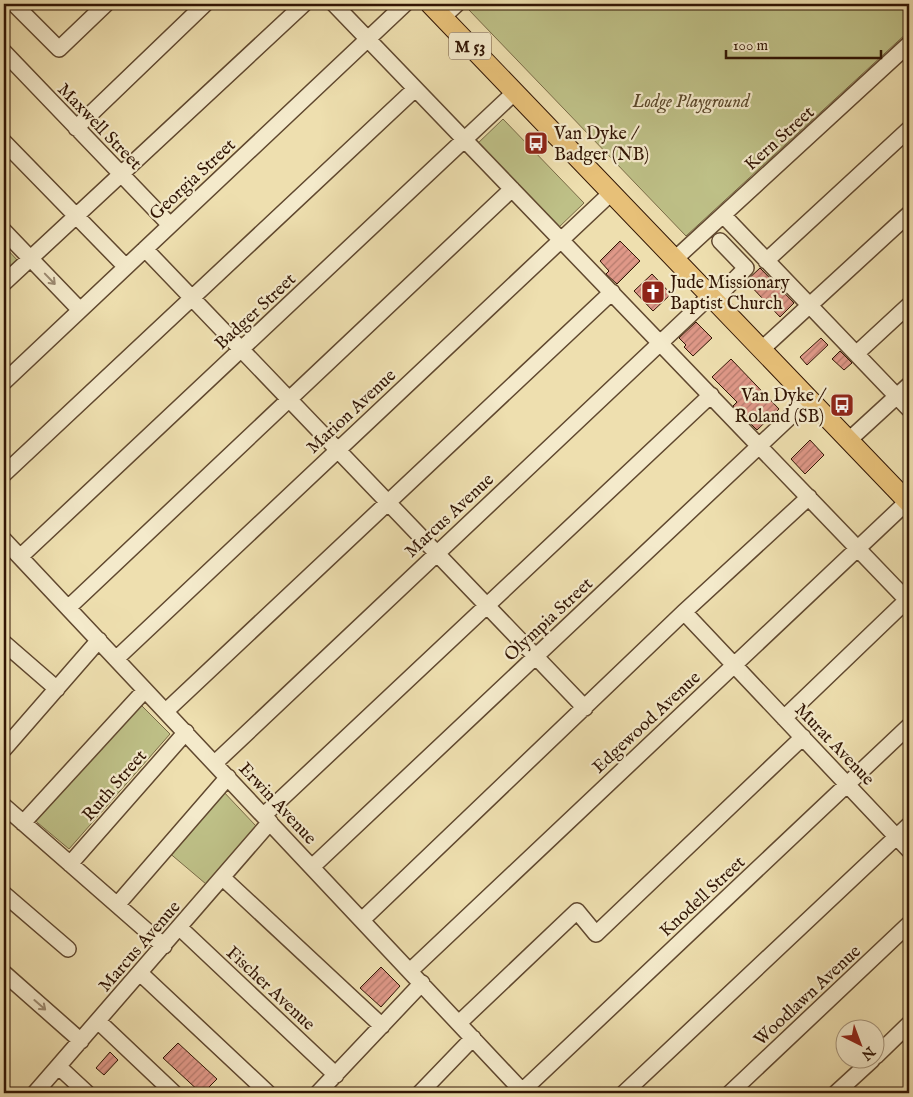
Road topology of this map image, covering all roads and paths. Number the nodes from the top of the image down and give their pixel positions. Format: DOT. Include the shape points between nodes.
graph roads {
  1 [pos="14,4"];
  2 [pos="106,4"];
  3 [pos="205,4"];
  4 [pos="304,4"];
  5 [pos="334,4"];
  6 [pos="405,4"];
  7 [pos="457,4"];
  8 [pos="436,10"];
  9 [pos="368,39"];
  10 [pos="909,44"];
  11 [pos="4,52"];
  12 [pos="415,89"];
  13 [pos="515,92"];
  14 [pos="76,128"];
  15 [pos="909,129"];
  16 [pos="464,140"];
  17 [pos="4,142"];
  18 [pos="121,174"];
  19 [pos="512,189"];
  20 [pos="611,192"];
  21 [pos="909,214"];
  22 [pos="722,215"];
  23 [pos="76,216"];
  24 [pos="170,225"];
  25 [pos="4,231"];
  26 [pos="561,240"];
  27 [pos="720,241"];
  28 [pos="145,249"];
  29 [pos="30,258"];
  30 [pos="675,259"];
  31 [pos="766,261"];
  32 [pos="126,267"];
  33 [pos="4,283"];
  34 [pos="612,292"];
  35 [pos="712,298"];
  36 [pos="192,299"];
  37 [pos="909,305"];
  38 [pos="809,306"];
  39 [pos="80,310"];
  40 [pos="661,342"];
  41 [pos="762,349"];
  42 [pos="241,350"];
  43 [pos="856,354"];
  44 [pos="4,382"];
  45 [pos="909,385"];
  46 [pos="711,395"];
  47 [pos="897,396"];
  48 [pos="289,399"];
  49 [pos="809,399"];
  50 [pos="909,409"];
  51 [pos="849,440"];
  52 [pos="760,445"];
  53 [pos="338,450"];
  54 [pos="4,474"];
  55 [pos="809,496"];
  56 [pos="388,502"];
  57 [pos="908,502"];
  58 [pos="4,540"];
  59 [pos="858,548"];
  60 [pos="436,553"];
  61 [pos="20,557"];
  62 [pos="908,601"];
  63 [pos="487,605"];
  64 [pos="68,608"];
  65 [pos="684,612"];
  66 [pos="99,640"];
  67 [pos="4,643"];
  68 [pos="536,656"];
  69 [pos="117,658"];
  70 [pos="734,665"];
  71 [pos="57,689"];
  72 [pos="145,690"];
  73 [pos="585,708"];
  74 [pos="166,711"];
  75 [pos="784,718"];
  76 [pos="909,726"];
  77 [pos="9,732"];
  78 [pos="186,732"];
  79 [pos="803,737"];
  80 [pos="4,749"];
  81 [pos="215,762"];
  82 [pos="228,777"];
  83 [pos="847,784"];
  84 [pos="4,806"];
  85 [pos="267,819"];
  86 [pos="23,823"];
  87 [pos="909,824"];
  88 [pos="897,836"];
  89 [pos="909,850"];
  90 [pos="70,864"];
  91 [pos="312,867"];
  92 [pos="223,878"];
  93 [pos="4,894"];
  94 [pos="117,905"];
  95 [pos="362,920"];
  96 [pos="909,924"];
  97 [pos="180,928"];
  98 [pos="164,946"];
  99 [pos="68,949"];
  100 [pos="410,971"];
  101 [pos="4,973"];
  102 [pos="140,973"];
  103 [pos="422,983"];
  104 [pos="98,1021"];
  105 [pos="459,1023"];
  106 [pos="909,1024"];
  107 [pos="382,1026"];
  108 [pos="473,1038"];
  109 [pos="81,1041"];
  110 [pos="886,1046"];
  111 [pos="59,1067"];
  112 [pos="861,1070"];
  113 [pos="336,1075"];
  114 [pos="35,1093"];
  115 [pos="87,1093"];
  116 [pos="174,1093"];
  117 [pos="268,1093"];
  118 [pos="318,1093"];
  119 [pos="420,1093"];
  120 [pos="522,1093"];
  121 [pos="624,1093"];
  122 [pos="730,1093"];
  123 [pos="836,1093"];
  1 -- 2 [label="street" via="59,49"];
  3 -- 14 [label="street"];
  4 -- 18 [label="street"];
  5 -- 9 [label="street"];
  6 -- 9 [label="street, Georgia Street"];
  7 -- 8 [label="street"];
  8 -- 13 [label="main road, M 53"];
  9 -- 12 [label="street"];
  9 -- 24 [label="street, Georgia Street"];
  10 -- 22 [label="street, Kern Street"];
  11 -- 14 [label="street, Maxwell Street"];
  12 -- 16 [label="street"];
  12 -- 36 [label="street"];
  13 -- 16 [label="street, Badger Street"];
  13 -- 20 [label="main road, M 53"];
  14 -- 18 [label="street, Maxwell Street"];
  15 -- 31 [label="street"];
  16 -- 19 [label="street"];
  16 -- 42 [label="street, Badger Street"];
  17 -- 23 [label="street"];
  18 -- 23 [label="street"];
  18 -- 24 [label="street, Maxwell Street"];
  19 -- 26 [label="street"];
  19 -- 48 [label="street"];
  20 -- 26 [label="street, Marion Avenue"];
  20 -- 30 [label="main road, M 53"];
  21 -- 38 [label="street"];
  22 -- 30 [label="street, Kern Street"];
  22 -- 31 [label="street"];
  23 -- 29 [label="street"];
  23 -- 32 [label="street"];
  24 -- 28 [label="street, Georgia Street"];
  25 -- 29 [label="street"];
  26 -- 34 [label="street"];
  26 -- 53 [label="street, Marion Avenue"];
  27 -- 35 [label="street, Marcus Avenue" via="746,268"];
  28 -- 32 [label="street, Georgia Street"];
  28 -- 36 [label="street"];
  29 -- 33 [label="street"];
  29 -- 39 [label="street, one-way"];
  30 -- 35 [label="main road, M 53"];
  31 -- 38 [label="street"];
  32 -- 39 [label="street, Georgia Street"];
  34 -- 40 [label="street"];
  34 -- 56 [label="street"];
  35 -- 40 [label="street, Marcus Avenue"];
  35 -- 41 [label="main road, M 53"];
  36 -- 42 [label="street"];
  36 -- 54 [label="street"];
  37 -- 43 [label="street"];
  38 -- 41 [label="street"];
  38 -- 43 [label="street"];
  39 -- 44 [label="street, Georgia Street"];
  40 -- 46 [label="street"];
  40 -- 60 [label="street, Marcus Avenue"];
  41 -- 49 [label="main road, M 53"];
  42 -- 48 [label="street"];
  42 -- 61 [label="street, Badger Street"];
  43 -- 47 [label="street"];
  45 -- 47 [label="street"];
  46 -- 52 [label="street"];
  46 -- 63 [label="street, Marcus Avenue"];
  47 -- 50 [label="street"];
  47 -- 51 [label="street"];
  48 -- 53 [label="street"];
  48 -- 64 [label="street"];
  49 -- 51 [label="main road, M 53"];
  49 -- 52 [label="street, Olympia Street"];
  51 -- 57 [label="main road, M 53"];
  52 -- 55 [label="street"];
  52 -- 68 [label="street, Olympia Street"];
  53 -- 56 [label="street"];
  53 -- 69 [label="street, Marion Avenue"];
  55 -- 59 [label="street"];
  55 -- 65 [label="street"];
  56 -- 60 [label="street"];
  56 -- 74 [label="street"];
  57 -- 59 [label="street, Edgewood Avenue"];
  58 -- 61 [label="street, Erwin Avenue"];
  59 -- 62 [label="street"];
  59 -- 70 [label="street, Edgewood Avenue"];
  60 -- 63 [label="street"];
  60 -- 81 [label="street, Marcus Avenue"];
  61 -- 64 [label="street, Erwin Avenue"];
  62 -- 75 [label="street"];
  63 -- 68 [label="street"];
  63 -- 85 [label="street, Marcus Avenue"];
  64 -- 66 [label="street, Erwin Avenue"];
  65 -- 70 [label="street, Murat Avenue"];
  65 -- 73 [label="street"];
  66 -- 69 [label="street, Erwin Avenue"];
  66 -- 71 [label="street"];
  67 -- 71 [label="street"];
  68 -- 73 [label="street"];
  68 -- 91 [label="street, Olympia Street"];
  69 -- 72 [label="street, Erwin Avenue"];
  70 -- 75 [label="street, Murat Avenue"];
  70 -- 100 [label="street, Edgewood Avenue"];
  71 -- 77 [label="street"];
  72 -- 74 [label="street, Erwin Avenue"];
  72 -- 86 [label="street"];
  73 -- 95 [label="street"];
  74 -- 78 [label="street, Erwin Avenue"];
  75 -- 79 [label="street, Murat Avenue"];
  76 -- 83 [label="street, Knodell Street"];
  77 -- 80 [label="street"];
  78 -- 81 [label="street, Erwin Avenue"];
  78 -- 90 [label="street, Ruth Street"];
  79 -- 83 [label="street, Murat Avenue"];
  79 -- 105 [label="street" via="596,934 577,911"];
  81 -- 82 [label="street, Erwin Avenue"];
  82 -- 85 [label="street, Erwin Avenue"];
  82 -- 94 [label="street"];
  83 -- 88 [label="street, Murat Avenue"];
  83 -- 120 [label="street, Knodell Street"];
  84 -- 86 [label="street"];
  85 -- 91 [label="street, Erwin Avenue"];
  85 -- 92 [label="street, Marcus Avenue"];
  86 -- 90 [label="street"];
  87 -- 88 [label="street"];
  88 -- 89 [label="street, Murat Avenue"];
  88 -- 121 [label="street"];
  90 -- 94 [label="street"];
  91 -- 95 [label="street, Erwin Avenue"];
  92 -- 97 [label="street, Marcus Avenue"];
  92 -- 107 [label="street"];
  93 -- 99 [label="street"];
  94 -- 98 [label="street"];
  95 -- 100 [label="street, Erwin Avenue"];
  96 -- 122 [label="street, Woodlawn Avenue"];
  97 -- 98 [label="street, Marcus Avenue"];
  97 -- 113 [label="street, Fischer Avenue"];
  98 -- 102 [label="street, Marcus Avenue"];
  100 -- 103 [label="street, Erwin Avenue"];
  101 -- 109 [label="street, one-way"];
  102 -- 104 [label="street, Marcus Avenue"];
  102 -- 117 [label="street"];
  103 -- 105 [label="street, Erwin Avenue"];
  103 -- 107 [label="street"];
  104 -- 109 [label="street, Marcus Avenue"];
  104 -- 116 [label="street"];
  105 -- 108 [label="street, Erwin Avenue"];
  106 -- 110 [label="street"];
  107 -- 113 [label="street"];
  108 -- 119 [label="street"];
  108 -- 120 [label="street, Erwin Avenue"];
  109 -- 111 [label="street, Marcus Avenue"];
  111 -- 114 [label="street, Marcus Avenue"];
  111 -- 115 [label="street"];
  112 -- 123 [label="street"];
  113 -- 118 [label="street"];
}
